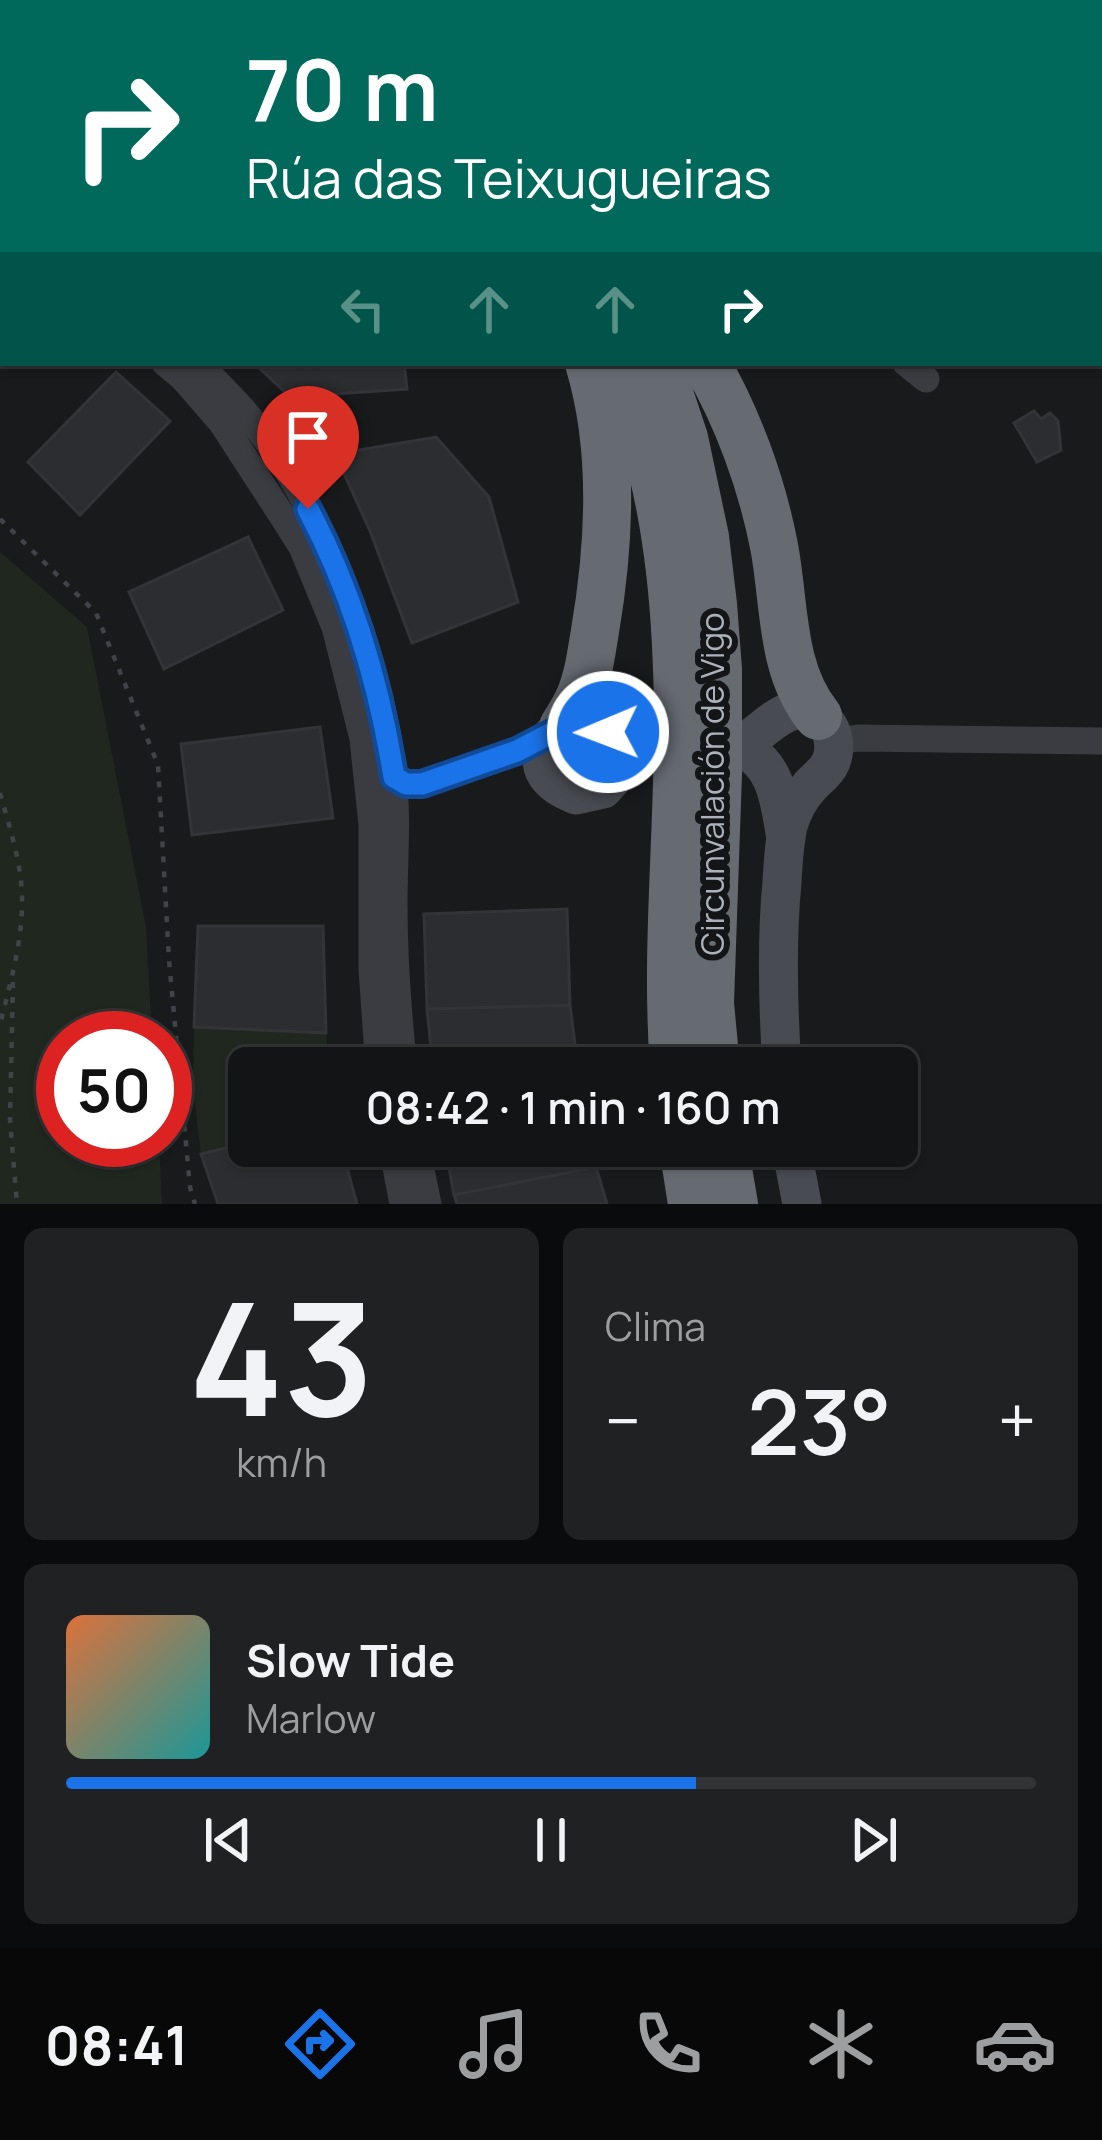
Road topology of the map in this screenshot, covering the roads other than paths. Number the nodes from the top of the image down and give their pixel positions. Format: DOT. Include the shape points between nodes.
graph roads {
  1 [pos="169,366"];
  2 [pos="201,366"];
  3 [pos="591,366"];
  4 [pos="617,366"];
  5 [pos="660,366"];
  6 [pos="708,366"];
  7 [pos="558,729"];
  8 [pos="826,729"];
  9 [pos="1102,741"];
  10 [pos="766,752"];
  11 [pos="545,773"];
  12 [pos="394,777"];
  13 [pos="813,781"];
  14 [pos="396,821"];
  15 [pos="785,839"];
  16 [pos="378,1047"];
  17 [pos="403,1047"];
  18 [pos="673,1047"];
  19 [pos="714,1047"];
  20 [pos="781,1047"];
  21 [pos="396,1167"];
  22 [pos="420,1167"];
  23 [pos="686,1167"];
  24 [pos="728,1167"];
  25 [pos="795,1167"];
  26 [pos="404,1204"];
  27 [pos="428,1204"];
  28 [pos="692,1204"];
  29 [pos="734,1204"];
  30 [pos="802,1204"];
  1 -- 16 [label="street" via="222,424 283,517 335,627 368,782"];
  2 -- 12 [label="street" via="244,411 322,536 364,639"];
  3 -- 7 [label="highway" via="608,502 604,570 590,664 579,700"];
  4 -- 18 [label="highway, Circunvalación de Vigo" via="645,441 674,610"];
  5 -- 19 [label="highway, Circunvalación de Vigo" via="684,438 713,604"];
  6 -- 8 [label="highway" via="765,507 793,671"];
  7 -- 11 [label="main road" via="543,753"];
  7 -- 11 [label="main road" via="662,737 590,793 563,790"];
  7 -- 12 [label="street" via="422,784"];
  8 -- 9 [label="street" via="858,738"];
  8 -- 10 [label="main road" via="797,710 786,712"];
  8 -- 13 [label="main road" via="830,765"];
  10 -- 13 [label="main road" via="779,779"];
  10 -- 15 [label="main road"];
  11 -- 14 [label="street" via="505,772 406,805"];
  12 -- 14 [label="street"];
  13 -- 15 [label="main road"];
  14 -- 17 [label="street"];
  15 -- 20 [label="main road"];
  21 -- 26 [label="street"];
  22 -- 27 [label="street"];
  23 -- 28 [label="highway"];
  24 -- 29 [label="highway"];
  25 -- 30 [label="main road"];
}
